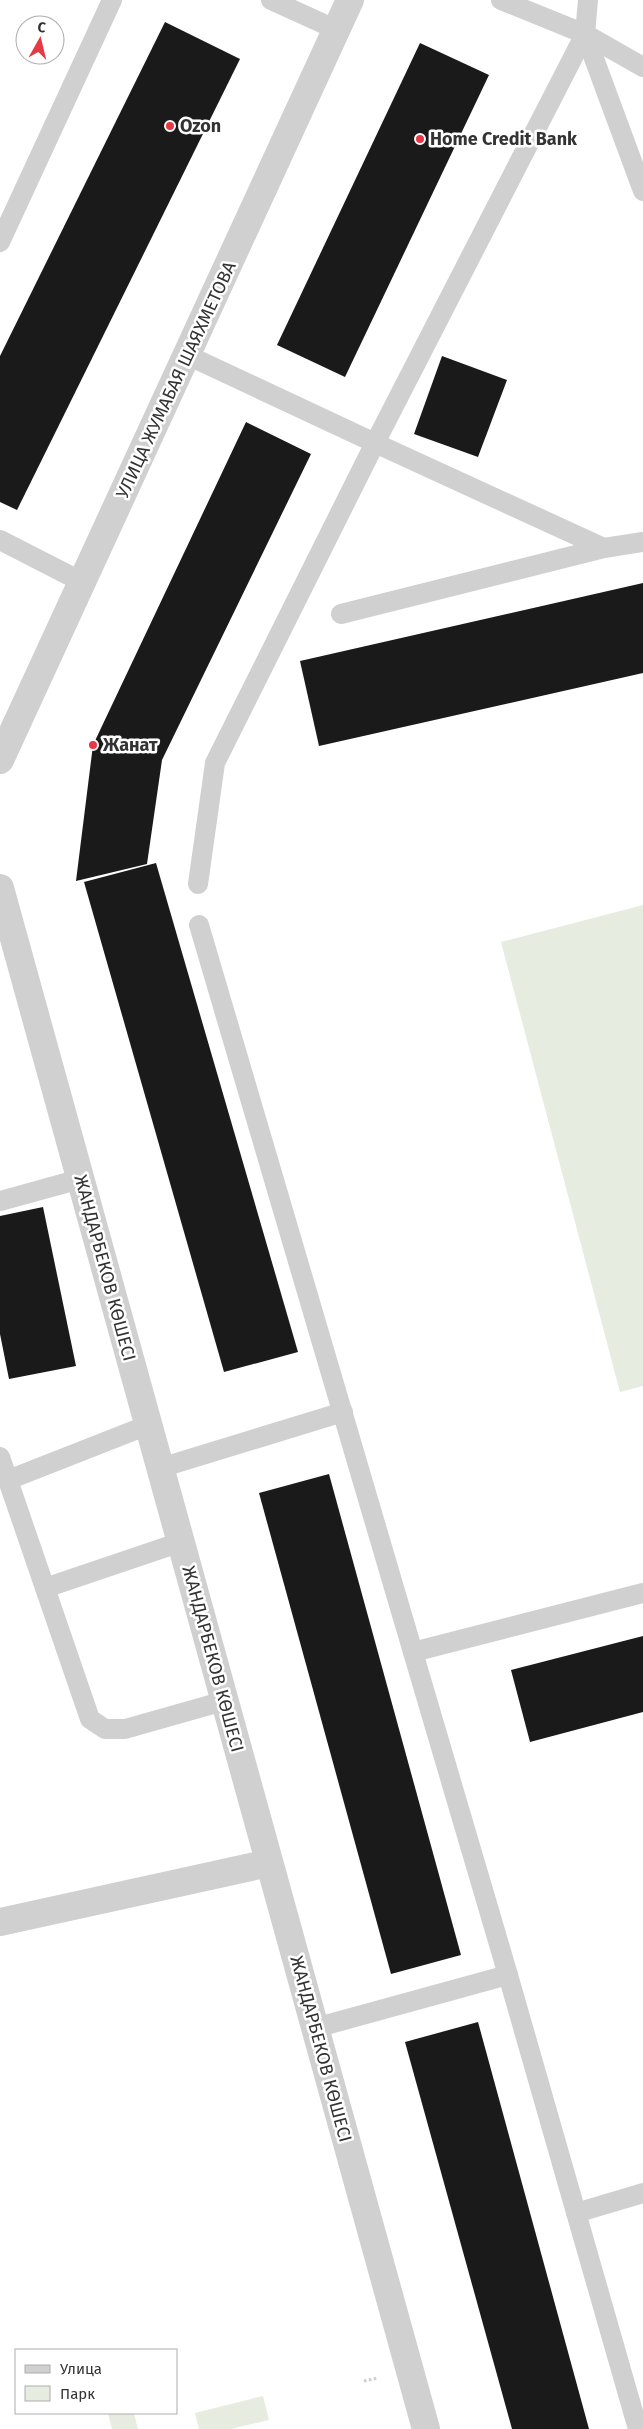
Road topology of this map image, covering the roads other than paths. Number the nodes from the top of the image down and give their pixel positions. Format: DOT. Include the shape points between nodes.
graph roads {
  1 [pos="112,0"];
  2 [pos="271,0"];
  3 [pos="350,0"];
  4 [pos="501,0"];
  5 [pos="589,0"];
  6 [pos="337,30"];
  7 [pos="585,34"];
  8 [pos="643,67"];
  9 [pos="643,191"];
  10 [pos="0,242"];
  11 [pos="187,355"];
  12 [pos="375,442"];
  13 [pos="0,540"];
  14 [pos="643,542"];
  15 [pos="604,548"];
  16 [pos="82,582"];
  17 [pos="341,614"];
  18 [pos="0,760"];
  19 [pos="198,884"];
  20 [pos="0,888"];
  21 [pos="199,925"];
  22 [pos="80,1179"];
  23 [pos="0,1201"];
  24 [pos="342,1412"];
  25 [pos="148,1425"];
  26 [pos="0,1457"];
  27 [pos="160,1468"];
  28 [pos="8,1480"];
  29 [pos="180,1542"];
  30 [pos="45,1588"];
  31 [pos="643,1593"];
  32 [pos="413,1652"];
  33 [pos="224,1701"];
  34 [pos="269,1863"];
  35 [pos="0,1922"];
  36 [pos="508,1975"];
  37 [pos="315,2028"];
  38 [pos="643,2194"];
  39 [pos="576,2213"];
  40 [pos="426,2429"];
  41 [pos="638,2429"];
  1 -- 10 [label="lane"];
  2 -- 6 [label="lane"];
  3 -- 6 [label="street, УЛИЦА ЖУМАБАЯ ШАЯХМЕТОВА"];
  4 -- 7 [label="lane"];
  5 -- 7 [label="lane"];
  6 -- 11 [label="street, УЛИЦА ЖУМАБАЯ ШАЯХМЕТОВА"];
  7 -- 8 [label="lane"];
  7 -- 9 [label="lane"];
  7 -- 12 [label="lane"];
  11 -- 12 [label="lane"];
  11 -- 16 [label="street, УЛИЦА ЖУМАБАЯ ШАЯХМЕТОВА"];
  12 -- 15 [label="lane"];
  12 -- 19 [label="lane" via="215,763"];
  13 -- 16 [label="lane"];
  14 -- 15 [label="lane"];
  15 -- 17 [label="lane"];
  16 -- 18 [label="street, УЛИЦА ЖУМАБАЯ ШАЯХМЕТОВА"];
  20 -- 22 [label="street, ЖАНДАРБЕКОВ КӨШЕСІ"];
  21 -- 24 [label="lane"];
  22 -- 23 [label="lane"];
  22 -- 25 [label="street, ЖАНДАРБЕКОВ КӨШЕСІ"];
  24 -- 27 [label="lane"];
  24 -- 32 [label="lane"];
  25 -- 27 [label="street, ЖАНДАРБЕКОВ КӨШЕСІ"];
  25 -- 28 [label="lane"];
  26 -- 28 [label="lane"];
  27 -- 29 [label="street, ЖАНДАРБЕКОВ КӨШЕСІ"];
  28 -- 30 [label="lane"];
  29 -- 30 [label="lane"];
  29 -- 33 [label="street, ЖАНДАРБЕКОВ КӨШЕСІ"];
  30 -- 33 [label="lane" via="90,1719 105,1729 125,1729"];
  31 -- 32 [label="lane"];
  32 -- 36 [label="lane"];
  33 -- 34 [label="street, ЖАНДАРБЕКОВ КӨШЕСІ"];
  34 -- 35 [label="street"];
  34 -- 37 [label="street, ЖАНДАРБЕКОВ КӨШЕСІ"];
  36 -- 37 [label="lane"];
  36 -- 39 [label="lane"];
  37 -- 40 [label="street, ЖАНДАРБЕКОВ КӨШЕСІ"];
  38 -- 39 [label="lane"];
  39 -- 41 [label="lane"];
}
